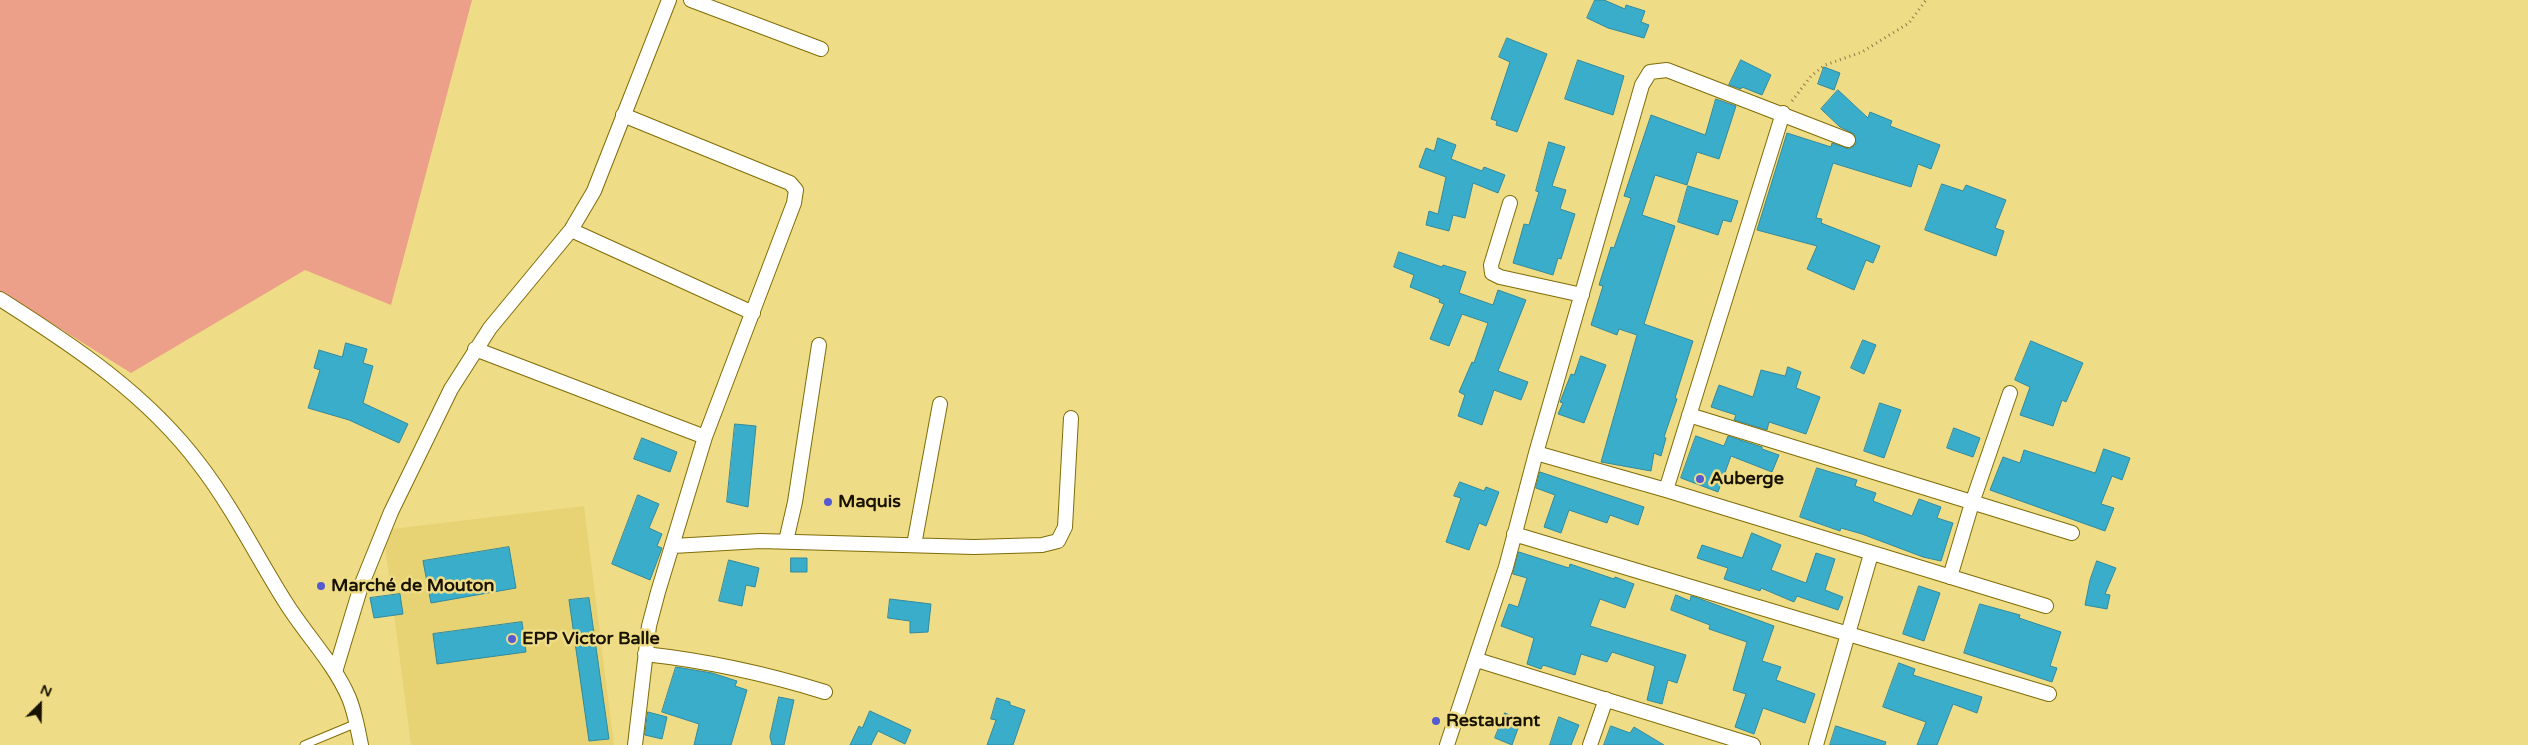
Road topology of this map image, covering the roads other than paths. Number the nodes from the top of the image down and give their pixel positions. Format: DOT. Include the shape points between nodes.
graph roads {
  1 [pos="669,0"];
  2 [pos="691,0"];
  3 [pos="821,49"];
  4 [pos="1783,114"];
  5 [pos="623,115"];
  6 [pos="1848,140"];
  7 [pos="1510,203"];
  8 [pos="571,230"];
  9 [pos="1582,294"];
  10 [pos="0,299"];
  11 [pos="753,313"];
  12 [pos="819,345"];
  13 [pos="475,349"];
  14 [pos="2010,392"];
  15 [pos="940,404"];
  16 [pos="1689,415"];
  17 [pos="1071,418"];
  18 [pos="705,437"];
  19 [pos="1536,453"];
  20 [pos="1666,490"];
  21 [pos="1972,503"];
  22 [pos="1514,534"];
  23 [pos="2072,534"];
  24 [pos="786,541"];
  25 [pos="914,545"];
  26 [pos="674,546"];
  27 [pos="1871,554"];
  28 [pos="1950,577"];
  29 [pos="2046,606"];
  30 [pos="1849,633"];
  31 [pos="645,654"];
  32 [pos="1477,660"];
  33 [pos="335,672"];
  34 [pos="825,692"];
  35 [pos="2050,694"];
  36 [pos="1606,699"];
  37 [pos="357,723"];
  38 [pos="1736,742"];
  39 [pos="304,745"];
  40 [pos="361,745"];
  41 [pos="635,745"];
  42 [pos="1447,745"];
  43 [pos="1590,745"];
  44 [pos="1753,745"];
  45 [pos="1816,745"];
  1 -- 5 [label="street"];
  2 -- 3 [label="street"];
  4 -- 6 [label="street"];
  4 -- 9 [label="street" via="1667,70 1650,72 1642,85"];
  4 -- 16 [label="street"];
  5 -- 8 [label="street" via="594,191"];
  5 -- 11 [label="street" via="790,183 796,190"];
  7 -- 9 [label="street" via="1491,265 1492,273"];
  8 -- 11 [label="street"];
  8 -- 13 [label="street"];
  9 -- 19 [label="street"];
  10 -- 33 [label="street" via="70,343 125,386 170,429 222,496 288,607"];
  11 -- 18 [label="street"];
  12 -- 24 [label="street" via="800,475"];
  13 -- 18 [label="street"];
  13 -- 33 [label="street" via="451,388 391,512 361,586"];
  14 -- 21 [label="street"];
  15 -- 25 [label="street"];
  16 -- 20 [label="street"];
  16 -- 21 [label="street"];
  17 -- 25 [label="street" via="1065,527 1058,541 1042,545"];
  18 -- 26 [label="street"];
  19 -- 20 [label="street"];
  19 -- 22 [label="street"];
  20 -- 27 [label="street"];
  21 -- 23 [label="street"];
  21 -- 28 [label="street"];
  22 -- 30 [label="street"];
  22 -- 32 [label="street"];
  24 -- 25 [label="street"];
  24 -- 26 [label="street"];
  26 -- 31 [label="street" via="649,626"];
  27 -- 28 [label="street"];
  27 -- 30 [label="street"];
  28 -- 29 [label="street"];
  30 -- 35 [label="street"];
  30 -- 45 [label="street"];
  31 -- 34 [label="street" via="704,661"];
  31 -- 41 [label="street"];
  32 -- 36 [label="street"];
  32 -- 42 [label="street"];
  33 -- 37 [label="street"];
  36 -- 38 [label="street"];
  36 -- 43 [label="street"];
  37 -- 39 [label="lane"];
  37 -- 40 [label="street"];
  38 -- 44 [label="street"];
}
